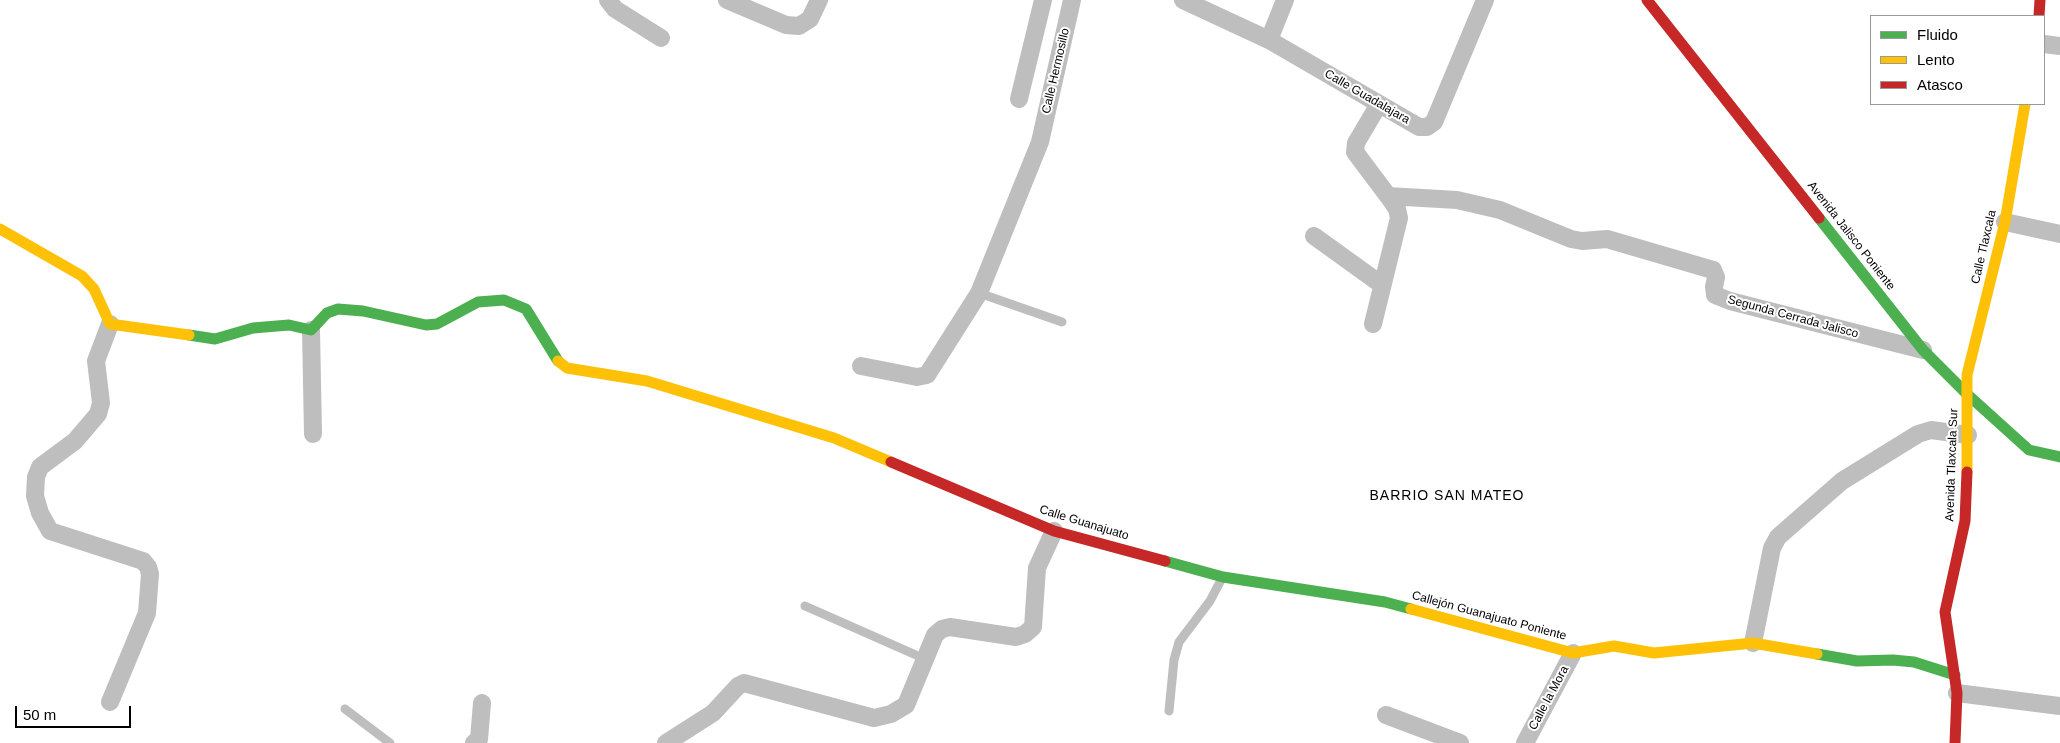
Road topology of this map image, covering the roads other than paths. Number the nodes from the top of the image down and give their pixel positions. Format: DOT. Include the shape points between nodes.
graph roads {
  1 [pos="608,0"];
  2 [pos="727,0"];
  3 [pos="820,0"];
  4 [pos="1044,0"];
  5 [pos="1072,0"];
  6 [pos="1183,0"];
  7 [pos="1285,0"];
  8 [pos="1486,0"];
  9 [pos="1647,0"];
  10 [pos="2040,0"];
  11 [pos="2039,15"];
  12 [pos="661,38"];
  13 [pos="1269,40"];
  14 [pos="2045,44"];
  15 [pos="2060,46"];
  16 [pos="1020,99"];
  17 [pos="1379,104"];
  18 [pos="2025,105"];
  19 [pos="1388,196"];
  20 [pos="2005,222"];
  21 [pos="0,229"];
  22 [pos="2060,234"];
  23 [pos="1314,236"];
  24 [pos="1382,284"];
  25 [pos="979,293"];
  26 [pos="1062,322"];
  27 [pos="110,324"];
  28 [pos="1373,324"];
  29 [pos="311,330"];
  30 [pos="1923,350"];
  31 [pos="861,366"];
  32 [pos="1967,394"];
  33 [pos="313,434"];
  34 [pos="1968,435"];
  35 [pos="2060,457"];
  36 [pos="1054,531"];
  37 [pos="1223,577"];
  38 [pos="805,606"];
  39 [pos="1753,643"];
  40 [pos="1573,653"];
  41 [pos="925,659"];
  42 [pos="1955,675"];
  43 [pos="1957,693"];
  44 [pos="110,702"];
  45 [pos="482,703"];
  46 [pos="2060,706"];
  47 [pos="345,709"];
  48 [pos="1169,711"];
  49 [pos="1386,715"];
  50 [pos="390,743"];
  51 [pos="474,743"];
  52 [pos="666,743"];
  53 [pos="1460,743"];
  54 [pos="1525,743"];
  55 [pos="1955,743"];
  1 -- 12 [label="street"];
  2 -- 3 [label="street" via="786,25 798,26 810,19"];
  4 -- 16 [label="street"];
  5 -- 25 [label="street, Calle Hermosillo" via="1040,142"];
  6 -- 13 [label="street, Calle Guadalajara"];
  7 -- 13 [label="street"];
  8 -- 17 [label="street, Calle Guadalajara" via="1434,122 1427,127 1419,127"];
  9 -- 30 [label="street, Avenida Jalisco Poniente"];
  10 -- 11 [label="street"];
  13 -- 17 [label="street, Calle Guadalajara"];
  14 -- 15 [label="street"];
  17 -- 19 [label="street" via="1356,142 1355,152"];
  18 -- 20 [label="street, Calle Tlaxcala"];
  19 -- 24 [label="street" via="1399,218"];
  19 -- 30 [label="street, Segunda Cerrada Jalisco" via="1457,200 1500,210 1571,239 1607,239 1642,249 1713,270 1715,295 1730,301"];
  20 -- 22 [label="street"];
  20 -- 32 [label="street, Calle Tlaxcala" via="1968,363"];
  21 -- 27 [label="street" via="82,276 94,289"];
  23 -- 24 [label="street"];
  24 -- 28 [label="street"];
  25 -- 26 [label="lane"];
  25 -- 31 [label="street, Calle Hermosillo" via="927,375 917,377"];
  27 -- 29 [label="street" via="214,339 253,328 280,325"];
  27 -- 44 [label="street" via="96,361 101,403 98,414 75,441 40,467 35,496 50,531 143,561 148,567 147,613"];
  29 -- 33 [label="street"];
  29 -- 36 [label="street, Calle Guanajuato" via="322,316 332,310 346,308 426,325 437,324 478,302 504,300 526,309 560,364 566,368 647,381 834,438"];
  30 -- 32 [label="street, Avenida Jalisco Poniente"];
  32 -- 34 [label="street, Avenida Tlaxcala Sur"];
  32 -- 35 [label="street, Avenida Jalisco Poniente" via="2029,450"];
  34 -- 39 [label="street" via="1931,430 1918,434 1842,481 1778,537 1772,548"];
  34 -- 42 [label="street, Avenida Tlaxcala Sur" via="1965,521 1944,612"];
  36 -- 37 [label="street, Calle Guanajuato"];
  36 -- 41 [label="street" via="1037,568 1033,627 1016,637 950,627 942,629 935,635"];
  37 -- 40 [label="street, Callejón Guanajuato Poniente" via="1385,602"];
  37 -- 48 [label="lane" via="1210,601 1179,642"];
  38 -- 41 [label="lane"];
  39 -- 40 [label="street, Callejón Guanajuato Poniente" via="1654,653 1614,646"];
  39 -- 42 [label="street, Callejón Guanajuato Poniente" via="1857,662 1914,662"];
  40 -- 54 [label="street, Calle la Mora"];
  41 -- 52 [label="street" via="906,705 891,714 874,718 744,683 713,713"];
  42 -- 43 [label="street, Avenida Tlaxcala Sur"];
  43 -- 46 [label="street"];
  43 -- 55 [label="street, Avenida Tlaxcala Sur"];
  45 -- 51 [label="street" via="479,739"];
  47 -- 50 [label="lane"];
  49 -- 53 [label="street"];
}
